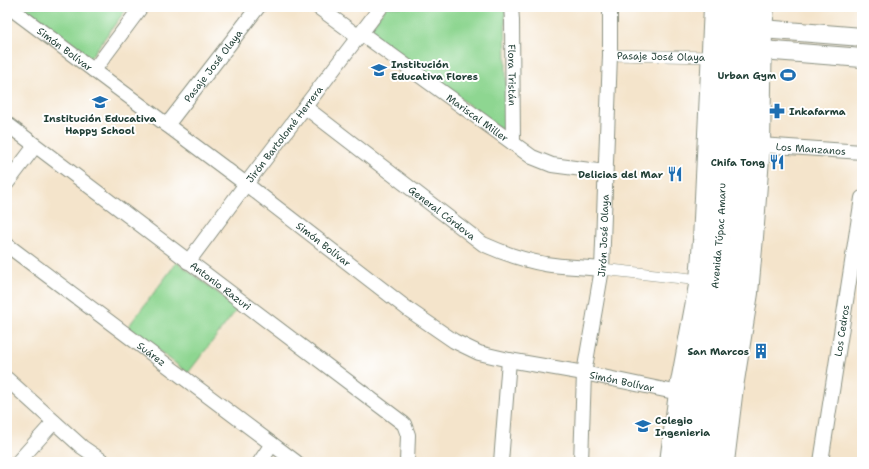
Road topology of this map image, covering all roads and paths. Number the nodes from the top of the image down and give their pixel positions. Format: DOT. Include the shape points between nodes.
graph roads {
  1 [pos="9,7"];
  2 [pos="141,7"];
  3 [pos="258,7"];
  4 [pos="318,7"];
  5 [pos="381,7"];
  6 [pos="511,7"];
  7 [pos="610,7"];
  8 [pos="738,7"];
  9 [pos="762,29"];
  10 [pos="360,35"];
  11 [pos="862,37"];
  12 [pos="754,48"];
  13 [pos="610,55"];
  14 [pos="712,57"];
  15 [pos="862,58"];
  16 [pos="94,70"];
  17 [pos="305,107"];
  18 [pos="7,124"];
  19 [pos="167,125"];
  20 [pos="513,143"];
  21 [pos="760,145"];
  22 [pos="35,146"];
  23 [pos="862,152"];
  24 [pos="605,172"];
  25 [pos="7,184"];
  26 [pos="246,184"];
  27 [pos="862,198"];
  28 [pos="7,245"];
  29 [pos="188,262"];
  30 [pos="602,269"];
  31 [pos="700,280"];
  32 [pos="509,360"];
  33 [pos="584,372"];
  34 [pos="7,379"];
  35 [pos="679,393"];
  36 [pos="54,422"];
  37 [pos="272,444"];
  38 [pos="18,462"];
  39 [pos="104,462"];
  40 [pos="260,462"];
  41 [pos="296,462"];
  42 [pos="406,462"];
  43 [pos="501,462"];
  44 [pos="581,462"];
  45 [pos="670,462"];
  46 [pos="684,462"];
  47 [pos="704,462"];
  48 [pos="724,462"];
  49 [pos="820,462"];
  1 -- 16 [label="street, Simón Bolívar"];
  2 -- 16 [label="street"];
  3 -- 19 [label="street, Pasaje José Olaya"];
  4 -- 10 [label="street, Mariscal Miller"];
  5 -- 10 [label="street, Jirón Bartolomé Herrera"];
  6 -- 20 [label="street, Flora Tristán"];
  7 -- 13 [label="street, Jirón José Olaya"];
  8 -- 9 [label="main road, Avenida Túpac Amaru"];
  8 -- 12 [label="highway, Avenida Túpac Amaru"];
  8 -- 14 [label="main road, Avenida Túpac Amaru"];
  8 -- 46 [label="highway, Avenida Túpac Amaru" via="722,134 721,212 714,283"];
  9 -- 11 [label="street"];
  9 -- 12 [label="main road, Avenida Túpac Amaru"];
  10 -- 17 [label="street, Jirón Bartolomé Herrera"];
  10 -- 20 [label="street, Mariscal Miller"];
  12 -- 15 [label="street"];
  12 -- 21 [label="main road, Avenida Túpac Amaru"];
  12 -- 47 [label="highway, Avenida Túpac Amaru" via="740,242"];
  13 -- 14 [label="street, Pasaje José Olaya"];
  13 -- 24 [label="street, Jirón José Olaya"];
  14 -- 31 [label="main road, Avenida Túpac Amaru"];
  16 -- 19 [label="street, Simón Bolívar"];
  17 -- 26 [label="street, Jirón Bartolomé Herrera"];
  17 -- 30 [label="street, General Córdova" via="483,244 539,263"];
  18 -- 22 [label="street, Antonio Razuri"];
  19 -- 26 [label="street, Simón Bolívar"];
  20 -- 24 [label="street, Mariscal Miller" via="532,157 552,164"];
  21 -- 23 [label="street, Los Manzanos"];
  21 -- 48 [label="main road, Avenida Túpac Amaru" via="748,293"];
  22 -- 25 [label="street"];
  22 -- 29 [label="street, Antonio Razuri"];
  24 -- 30 [label="street, Jirón José Olaya"];
  26 -- 29 [label="street, Jirón Bartolomé Herrera"];
  26 -- 32 [label="street, Simón Bolívar" via="409,310 454,341 479,353"];
  27 -- 49 [label="street, Los Cedros"];
  28 -- 37 [label="street, Suárez"];
  29 -- 42 [label="street, Antonio Razuri" via="404,424 408,435"];
  30 -- 31 [label="street"];
  30 -- 33 [label="street, Jirón José Olaya"];
  31 -- 35 [label="main road, Avenida Túpac Amaru"];
  32 -- 33 [label="street, Simón Bolívar"];
  32 -- 43 [label="street"];
  33 -- 35 [label="street, Simón Bolívar"];
  33 -- 44 [label="street, Jirón José Olaya"];
  34 -- 36 [label="street"];
  35 -- 45 [label="main road, Avenida Túpac Amaru"];
  36 -- 38 [label="street"];
  36 -- 39 [label="street" via="82,447"];
  37 -- 40 [label="street"];
  37 -- 41 [label="street, Suárez"];
}
